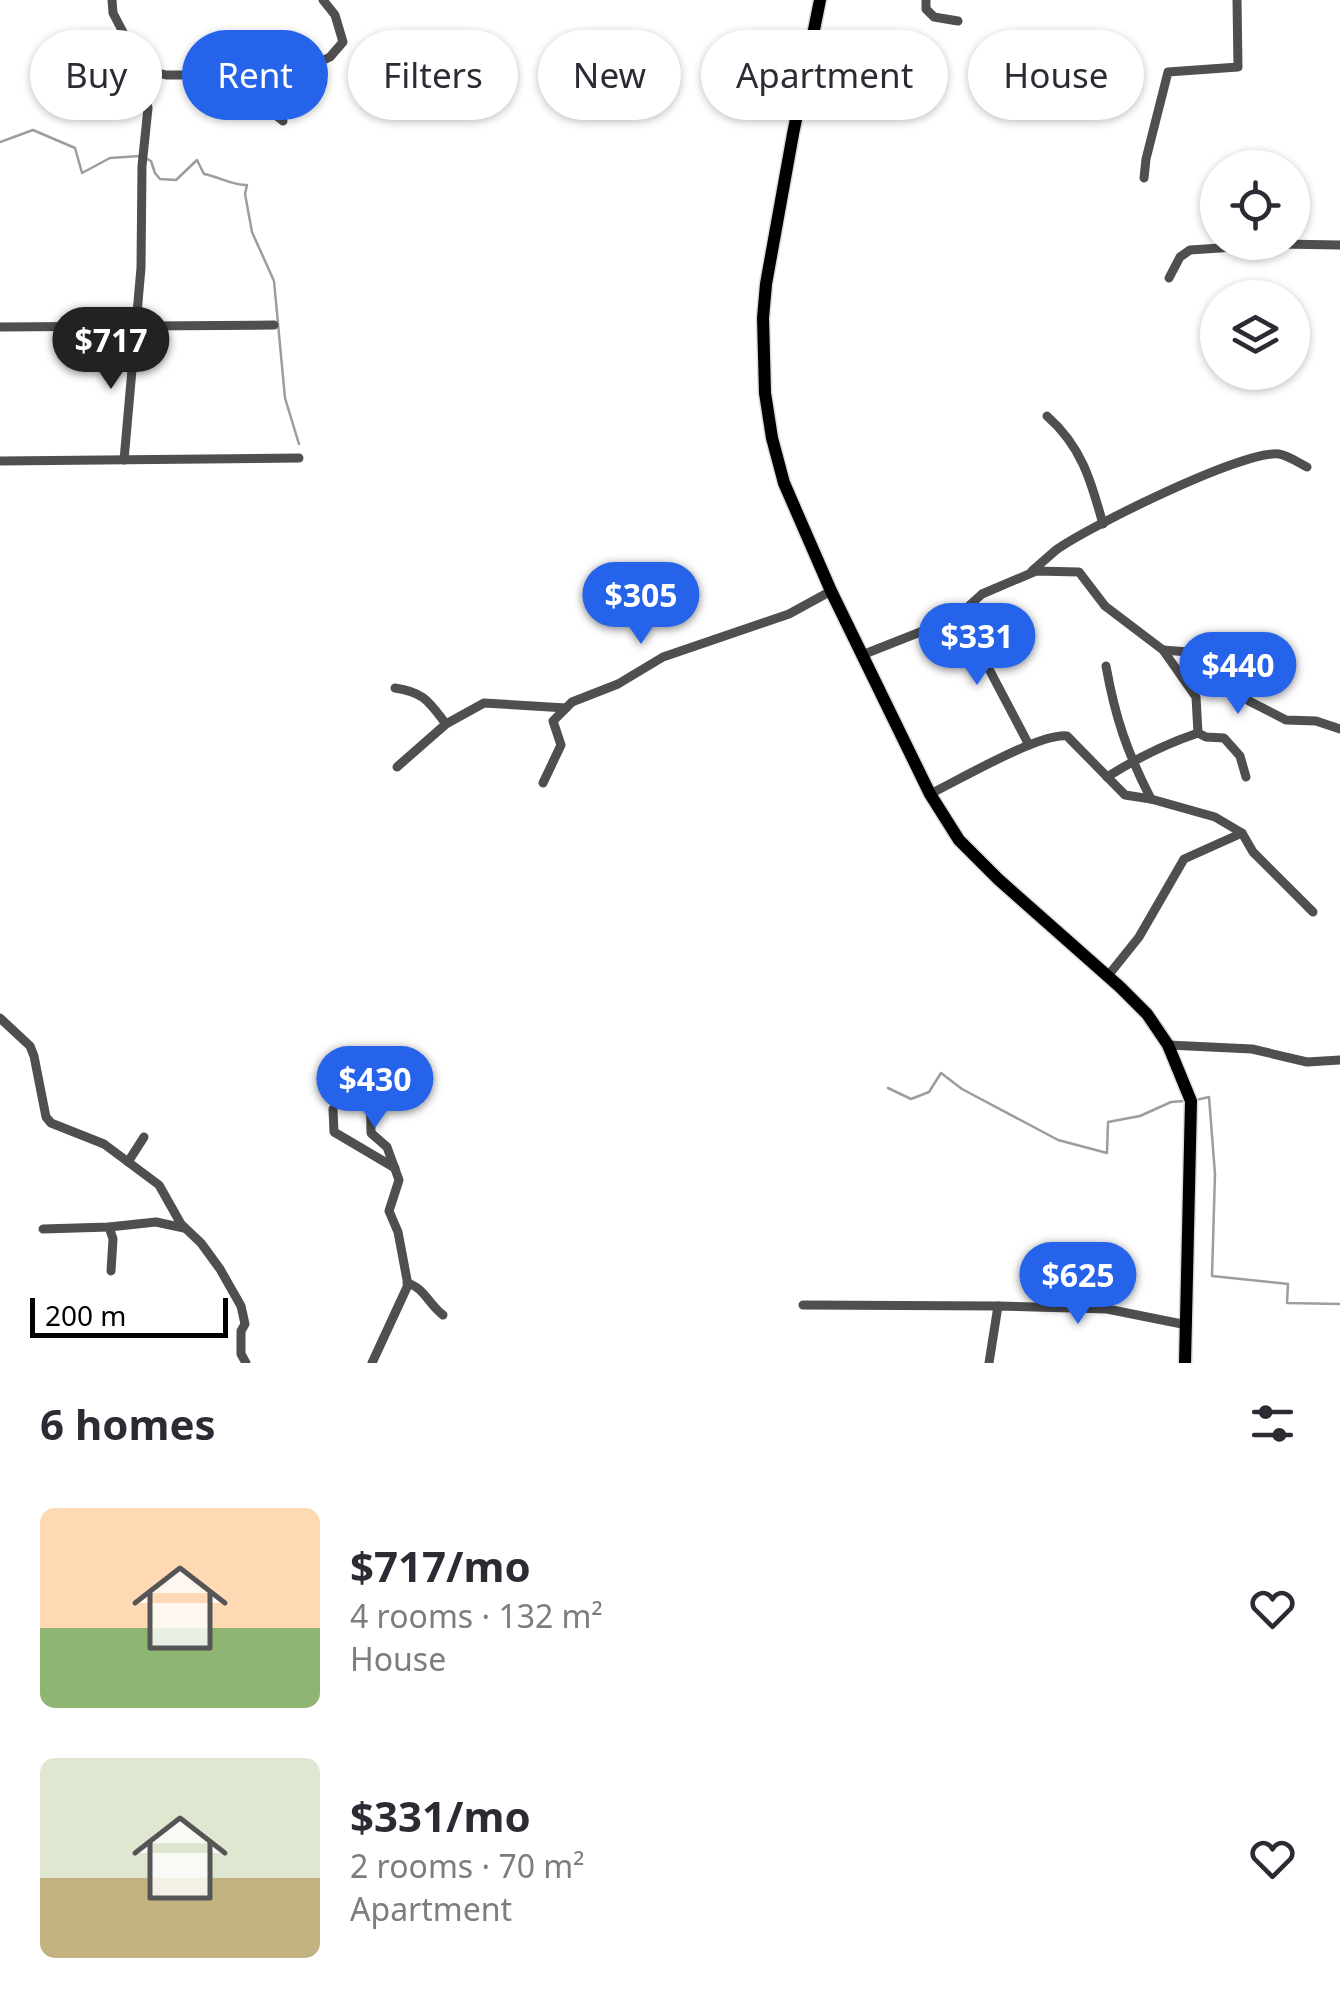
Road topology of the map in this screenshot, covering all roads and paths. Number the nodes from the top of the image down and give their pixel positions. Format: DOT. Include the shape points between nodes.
graph roads {
  1 [pos="112,0"];
  2 [pos="323,0"];
  3 [pos="820,0"];
  4 [pos="926,0"];
  5 [pos="1236,0"];
  6 [pos="958,21"];
  7 [pos="123,30"];
  8 [pos="328,59"];
  9 [pos="147,120"];
  10 [pos="1144,178"];
  11 [pos="1340,244"];
  12 [pos="1169,278"];
  13 [pos="274,325"];
  14 [pos="0,327"];
  15 [pos="137,327"];
  16 [pos="1047,416"];
  17 [pos="299,458"];
  18 [pos="124,460"];
  19 [pos="0,461"];
  20 [pos="1307,467"];
  21 [pos="1103,524"];
  22 [pos="1032,571"];
  23 [pos="831,591"];
  24 [pos="960,614"];
  25 [pos="1163,650"];
  26 [pos="862,654"];
  27 [pos="1106,666"];
  28 [pos="395,688"];
  29 [pos="566,708"];
  30 [pos="446,724"];
  31 [pos="1340,729"];
  32 [pos="1198,733"];
  33 [pos="1028,745"];
  34 [pos="1131,760"];
  35 [pos="397,767"];
  36 [pos="1107,777"];
  37 [pos="1246,777"];
  38 [pos="543,784"];
  39 [pos="930,794"];
  40 [pos="1151,798"];
  41 [pos="1242,833"];
  42 [pos="1313,912"];
  43 [pos="1108,977"];
  44 [pos="0,1018"];
  45 [pos="1168,1045"];
  46 [pos="1340,1060"];
  47 [pos="383,1065"];
  48 [pos="333,1110"];
  49 [pos="144,1137"];
  50 [pos="128,1162"];
  51 [pos="395,1168"];
  52 [pos="109,1227"];
  53 [pos="185,1228"];
  54 [pos="43,1229"];
  55 [pos="111,1271"];
  56 [pos="407,1282"];
  57 [pos="803,1306"];
  58 [pos="998,1306"];
  59 [pos="442,1315"];
  60 [pos="1187,1326"];
  61 [pos="246,1363"];
  62 [pos="372,1363"];
  63 [pos="989,1363"];
  64 [pos="1185,1363"];
  1 -- 7 [label="street"];
  2 -- 8 [label="street" via="343,42"];
  3 -- 23 [label="highway" via="770,255 763,338 765,393 784,483"];
  4 -- 6 [label="street" via="934,18"];
  5 -- 10 [label="street" via="1238,67 1168,72"];
  9 -- 15 [label="street"];
  11 -- 12 [label="street" via="1190,250"];
  13 -- 15 [label="street"];
  14 -- 15 [label="street"];
  15 -- 18 [label="street"];
  16 -- 21 [label="street" via="1075,446"];
  17 -- 18 [label="street"];
  18 -- 19 [label="street"];
  20 -- 21 [label="street" via="1280,454 1246,460"];
  21 -- 22 [label="street"];
  23 -- 26 [label="highway"];
  23 -- 29 [label="street" via="788,614 662,657"];
  24 -- 25 [label="street" via="982,594 1036,572 1080,572 1104,606"];
  24 -- 26 [label="street"];
  24 -- 33 [label="street"];
  25 -- 31 [label="street" via="1201,652 1221,665 1249,701 1286,720"];
  25 -- 32 [label="street" via="1196,697"];
  26 -- 39 [label="highway"];
  27 -- 34 [label="street"];
  28 -- 30 [label="street" via="424,697"];
  29 -- 30 [label="street" via="484,703"];
  29 -- 38 [label="street" via="553,721 561,746"];
  30 -- 35 [label="street"];
  32 -- 34 [label="street"];
  32 -- 37 [label="street" via="1224,738 1240,756"];
  33 -- 36 [label="street" via="1067,736"];
  33 -- 39 [label="street"];
  34 -- 36 [label="street"];
  34 -- 40 [label="street"];
  36 -- 40 [label="street" via="1124,795"];
  39 -- 43 [label="highway" via="959,840"];
  40 -- 41 [label="street" via="1215,817"];
  41 -- 42 [label="street"];
  41 -- 43 [label="street" via="1184,859"];
  43 -- 45 [label="highway"];
  44 -- 50 [label="street" via="30,1046 46,1117"];
  45 -- 46 [label="street"];
  45 -- 60 [label="highway" via="1191,1101"];
  47 -- 51 [label="street" via="370,1077 371,1133 387,1147"];
  48 -- 51 [label="street" via="334,1132"];
  49 -- 50 [label="street"];
  50 -- 53 [label="street" via="159,1186"];
  51 -- 56 [label="street" via="399,1180 389,1211"];
  52 -- 53 [label="street" via="156,1222"];
  52 -- 54 [label="street"];
  52 -- 55 [label="street"];
  53 -- 61 [label="street" via="242,1306 240,1354"];
  56 -- 59 [label="street"];
  56 -- 62 [label="street"];
  57 -- 58 [label="street"];
  58 -- 60 [label="street" via="1107,1309"];
  58 -- 63 [label="street"];
  60 -- 64 [label="highway"];
}
